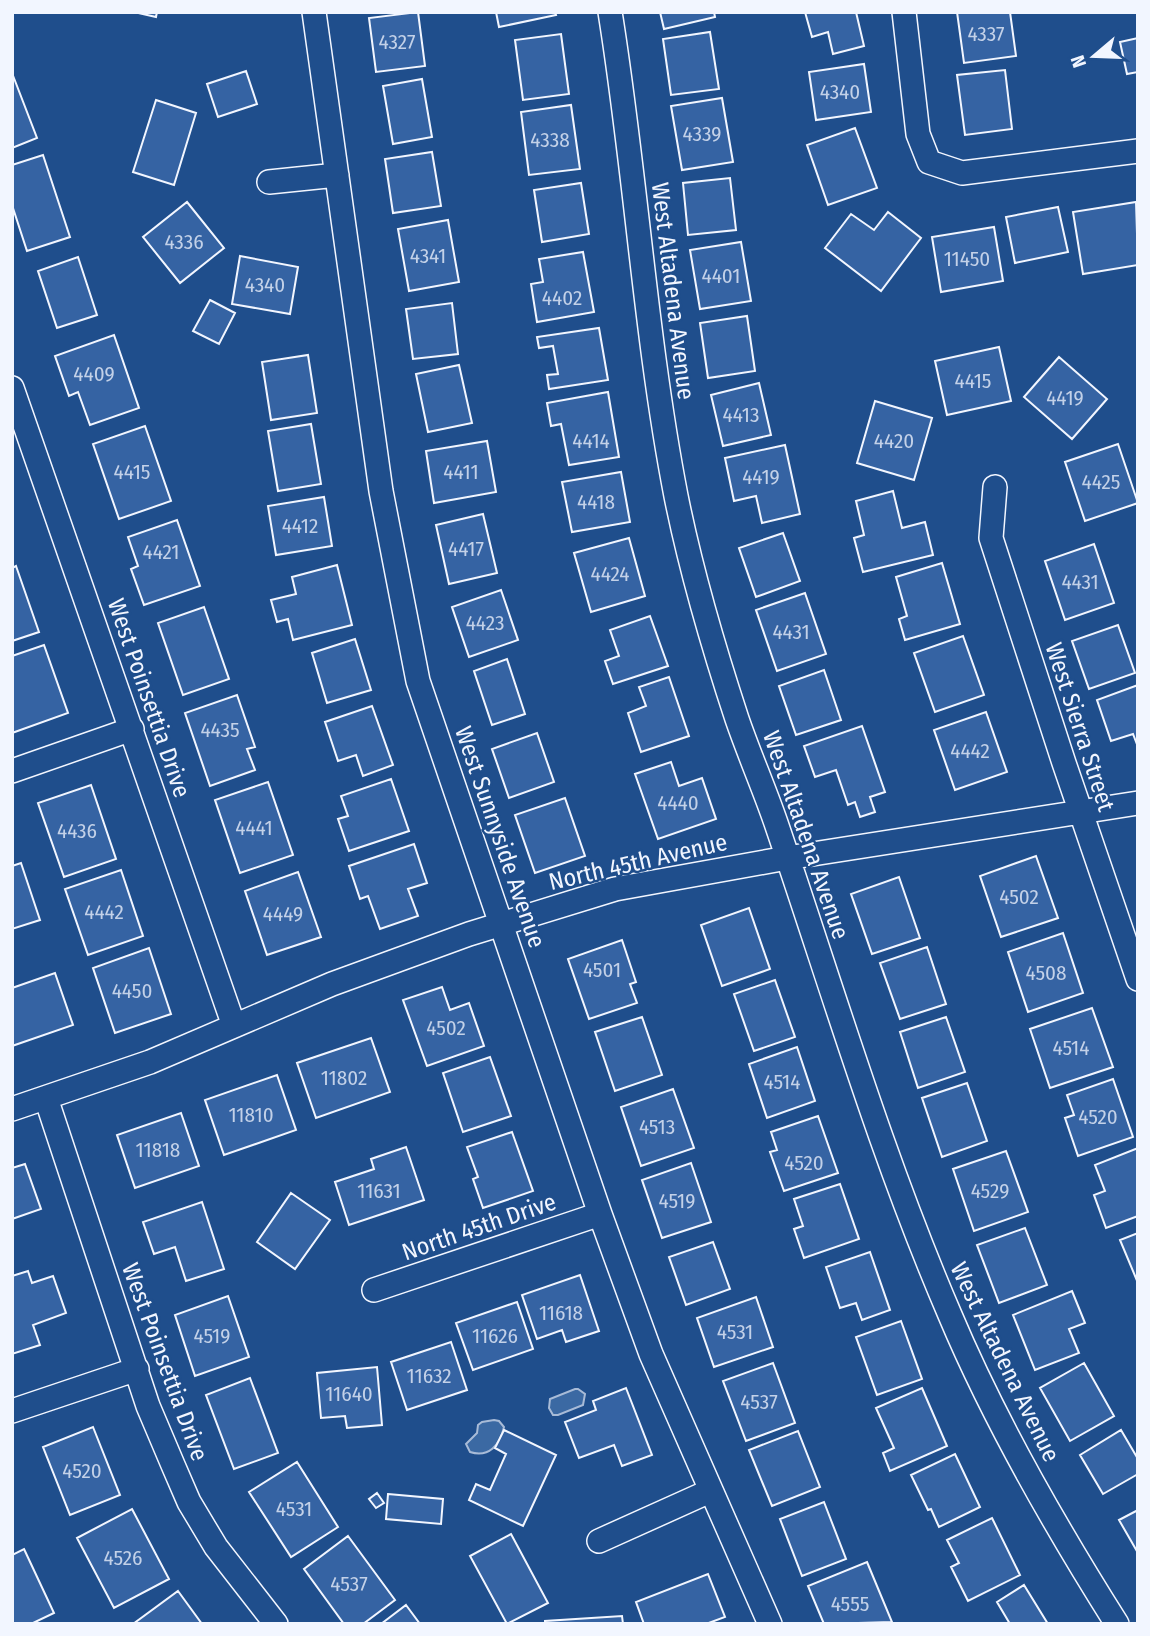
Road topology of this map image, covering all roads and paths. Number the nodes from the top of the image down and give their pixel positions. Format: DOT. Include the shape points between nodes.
graph roads {
  1 [pos="314,12"];
  2 [pos="610,12"];
  3 [pos="904,12"];
  4 [pos="1138,151"];
  5 [pos="337,175"];
  6 [pos="270,182"];
  7 [pos="12,388"];
  8 [pos="995,487"];
  9 [pos="132,729"];
  10 [pos="12,771"];
  11 [pos="1138,803"];
  12 [pos="1081,813"];
  13 [pos="787,858"];
  14 [pos="502,923"];
  15 [pos="1138,979"];
  16 [pos="234,1026"];
  17 [pos="46,1098"];
  18 [pos="12,1109"];
  19 [pos="600,1214"];
  20 [pos="374,1290"];
  21 [pos="137,1369"];
  22 [pos="12,1411"];
  23 [pos="710,1491"];
  24 [pos="599,1541"];
  25 [pos="276,1624"];
  26 [pos="769,1624"];
  27 [pos="1116,1624"];
  1 -- 5 [label="street, West Sunnyside Avenue"];
  2 -- 13 [label="street, West Altadena Avenue" via="676,497 737,719"];
  3 -- 4 [label="street" via="918,134 929,162 962,173"];
  5 -- 6 [label="street"];
  5 -- 14 [label="street, West Sunnyside Avenue" via="381,491 418,681"];
  7 -- 9 [label="street, West Poinsettia Drive"];
  8 -- 12 [label="street, West Sierra Street" via="991,538"];
  9 -- 10 [label="street"];
  9 -- 16 [label="street, West Poinsettia Drive"];
  11 -- 12 [label="street, North 45th Avenue"];
  12 -- 13 [label="street, North 45th Avenue"];
  12 -- 15 [label="street, West Sierra Street"];
  13 -- 14 [label="street, North 45th Avenue" via="615,889"];
  13 -- 27 [label="street, West Altadena Avenue" via="903,1196 951,1319 1008,1436"];
  14 -- 16 [label="street, North 45th Avenue" via="332,984"];
  14 -- 19 [label="street, West Sunnyside Avenue"];
  16 -- 17 [label="street, North 45th Avenue" via="150,1062"];
  17 -- 18 [label="street, North 45th Avenue"];
  17 -- 21 [label="street, West Poinsettia Drive"];
  19 -- 20 [label="street, North 45th Drive"];
  19 -- 23 [label="street, West Sunnyside Avenue" via="651,1354"];
  21 -- 22 [label="street"];
  21 -- 25 [label="street, West Poinsettia Drive" via="190,1502 216,1547"];
  23 -- 24 [label="street"];
  23 -- 26 [label="street, West Sunnyside Avenue"];
}
